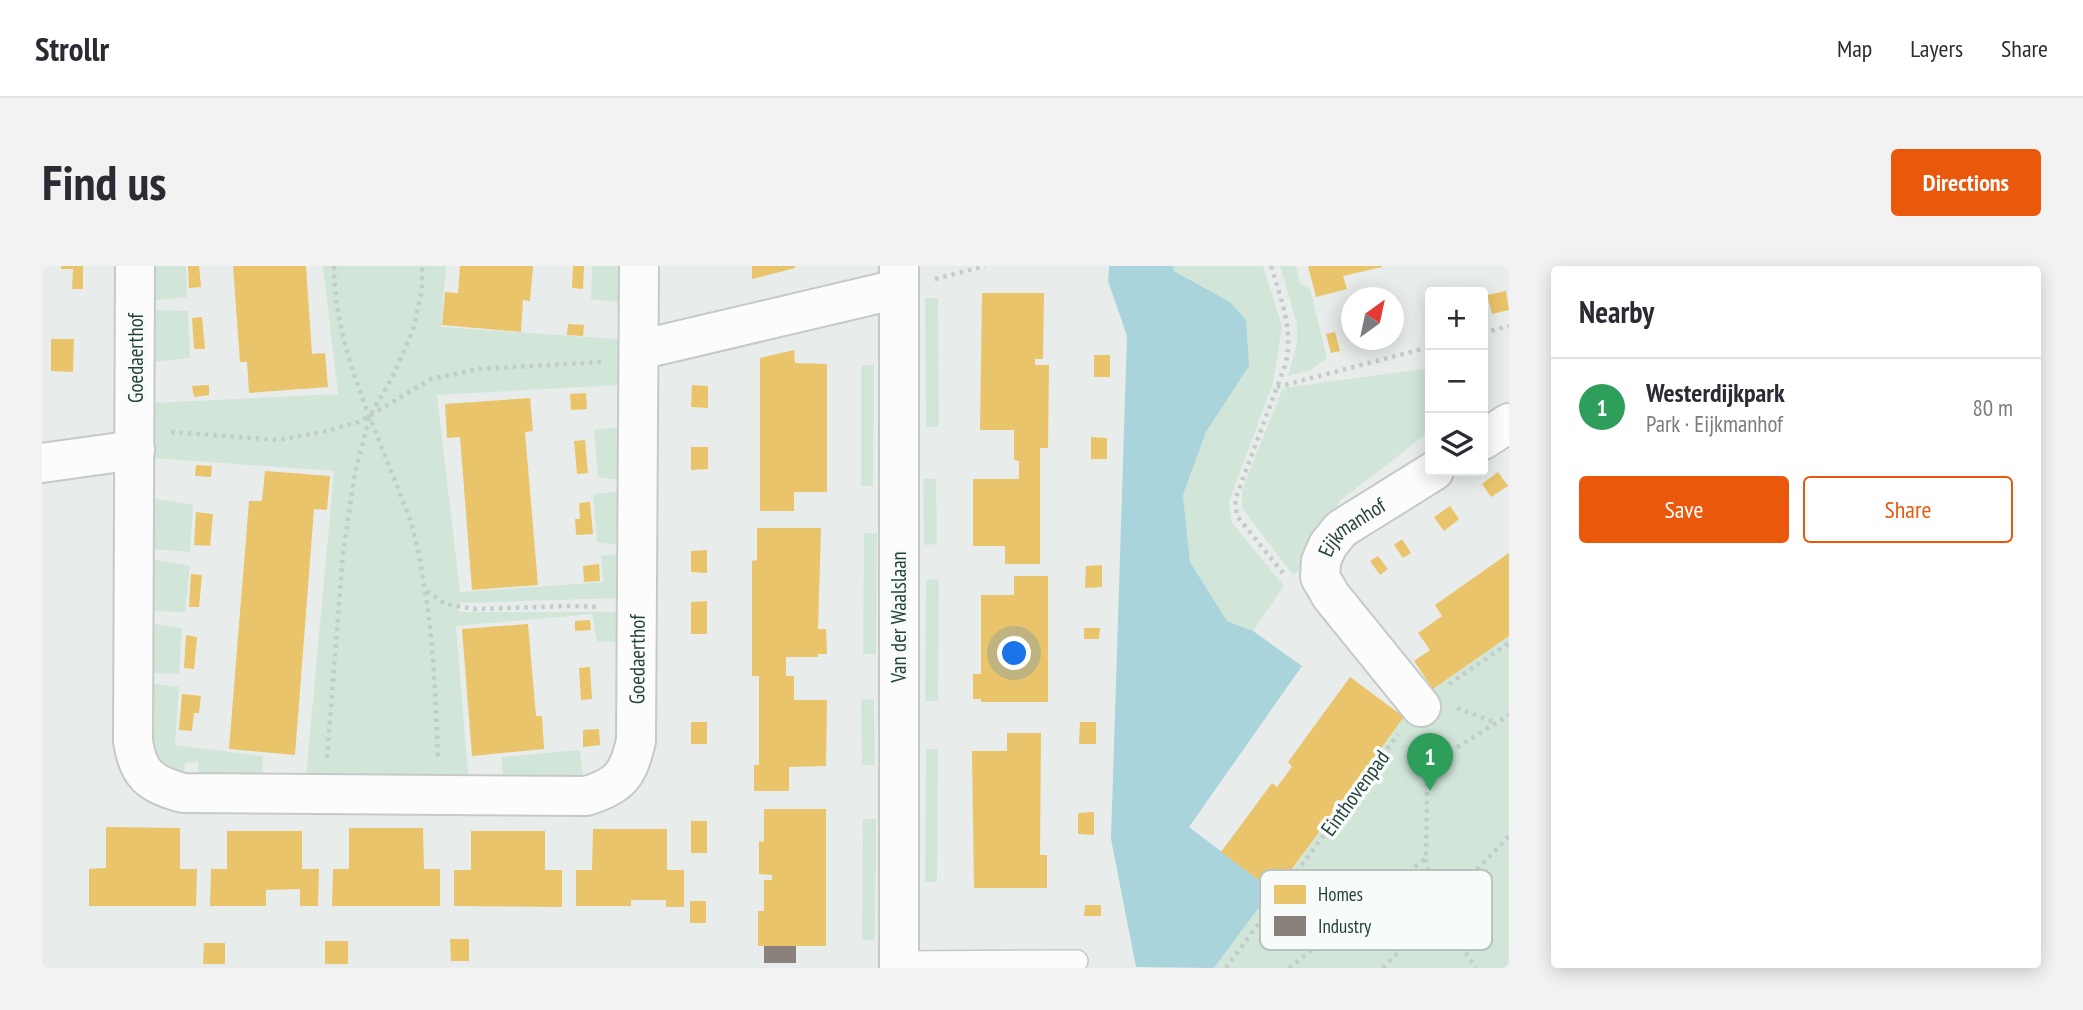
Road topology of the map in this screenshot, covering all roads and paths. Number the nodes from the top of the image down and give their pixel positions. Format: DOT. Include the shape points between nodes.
graph roads {
  1 [pos="135,266"];
  2 [pos="334,266"];
  3 [pos="422,266"];
  4 [pos="639,266"];
  5 [pos="985,266"];
  6 [pos="1271,266"];
  7 [pos="898,278"];
  8 [pos="1509,326"];
  9 [pos="1488,332"];
  10 [pos="1425,348"];
  11 [pos="639,354"];
  12 [pos="1277,387"];
  13 [pos="370,416"];
  14 [pos="1509,423"];
  15 [pos="1488,437"];
  16 [pos="135,439"];
  17 [pos="42,463"];
  18 [pos="1426,476"];
  19 [pos="427,591"];
  20 [pos="1331,596"];
  21 [pos="637,609"];
  22 [pos="1509,643"];
  23 [pos="1427,714"];
  24 [pos="1509,715"];
  25 [pos="1495,722"];
  26 [pos="1428,765"];
  27 [pos="324,794"];
  28 [pos="439,795"];
  29 [pos="1509,836"];
  30 [pos="1426,858"];
  31 [pos="1299,870"];
  32 [pos="1411,870"];
  33 [pos="1429,870"];
  34 [pos="1476,870"];
  35 [pos="1260,923"];
  36 [pos="1311,950"];
  37 [pos="1399,950"];
  38 [pos="1465,950"];
  39 [pos="1077,961"];
  40 [pos="899,965"];
  41 [pos="1227,968"];
  42 [pos="1289,968"];
  43 [pos="1382,968"];
  44 [pos="1476,968"];
  1 -- 16 [label="street, Goedaerthof"];
  2 -- 13 [label="path" via="342,340"];
  3 -- 13 [label="path" via="413,330"];
  4 -- 11 [label="street, Goedaerthof"];
  5 -- 7 [label="path"];
  6 -- 12 [label="path" via="1290,344"];
  7 -- 11 [label="street"];
  7 -- 40 [label="street, Van der Waalslaan"];
  8 -- 9 [label="path"];
  10 -- 12 [label="path"];
  11 -- 13 [label="path" via="443,376"];
  11 -- 21 [label="street, Goedaerthof"];
  12 -- 20 [label="path" via="1235,500 1237,516 1285,577 1308,596"];
  13 -- 16 [label="path" via="278,440"];
  13 -- 19 [label="path" via="411,523"];
  13 -- 27 [label="path" via="355,472 343,553"];
  14 -- 15 [label="street"];
  16 -- 17 [label="street"];
  16 -- 27 [label="street, Goedaerthof" via="135,758 145,775 161,787 183,793"];
  18 -- 20 [label="street, Eijkmanhof" via="1341,529 1328,545 1320,577"];
  19 -- 21 [label="path" via="445,604 475,609"];
  19 -- 28 [label="path"];
  20 -- 23 [label="street, Eijkmanhof"];
  21 -- 28 [label="street, Goedaerthof" via="636,741 631,764 620,780 586,796"];
  22 -- 23 [label="path, Einthovenpad"];
  23 -- 25 [label="path"];
  23 -- 26 [label="path"];
  23 -- 31 [label="path, Einthovenpad" via="1407,722"];
  24 -- 25 [label="path"];
  25 -- 26 [label="path"];
  26 -- 30 [label="path"];
  27 -- 28 [label="street, Goedaerthof"];
  29 -- 34 [label="path"];
  30 -- 32 [label="path"];
  30 -- 33 [label="path"];
  35 -- 41 [label="path, Einthovenpad"];
  36 -- 42 [label="path"];
  37 -- 43 [label="path"];
  38 -- 44 [label="path"];
  39 -- 40 [label="lane"];
}
